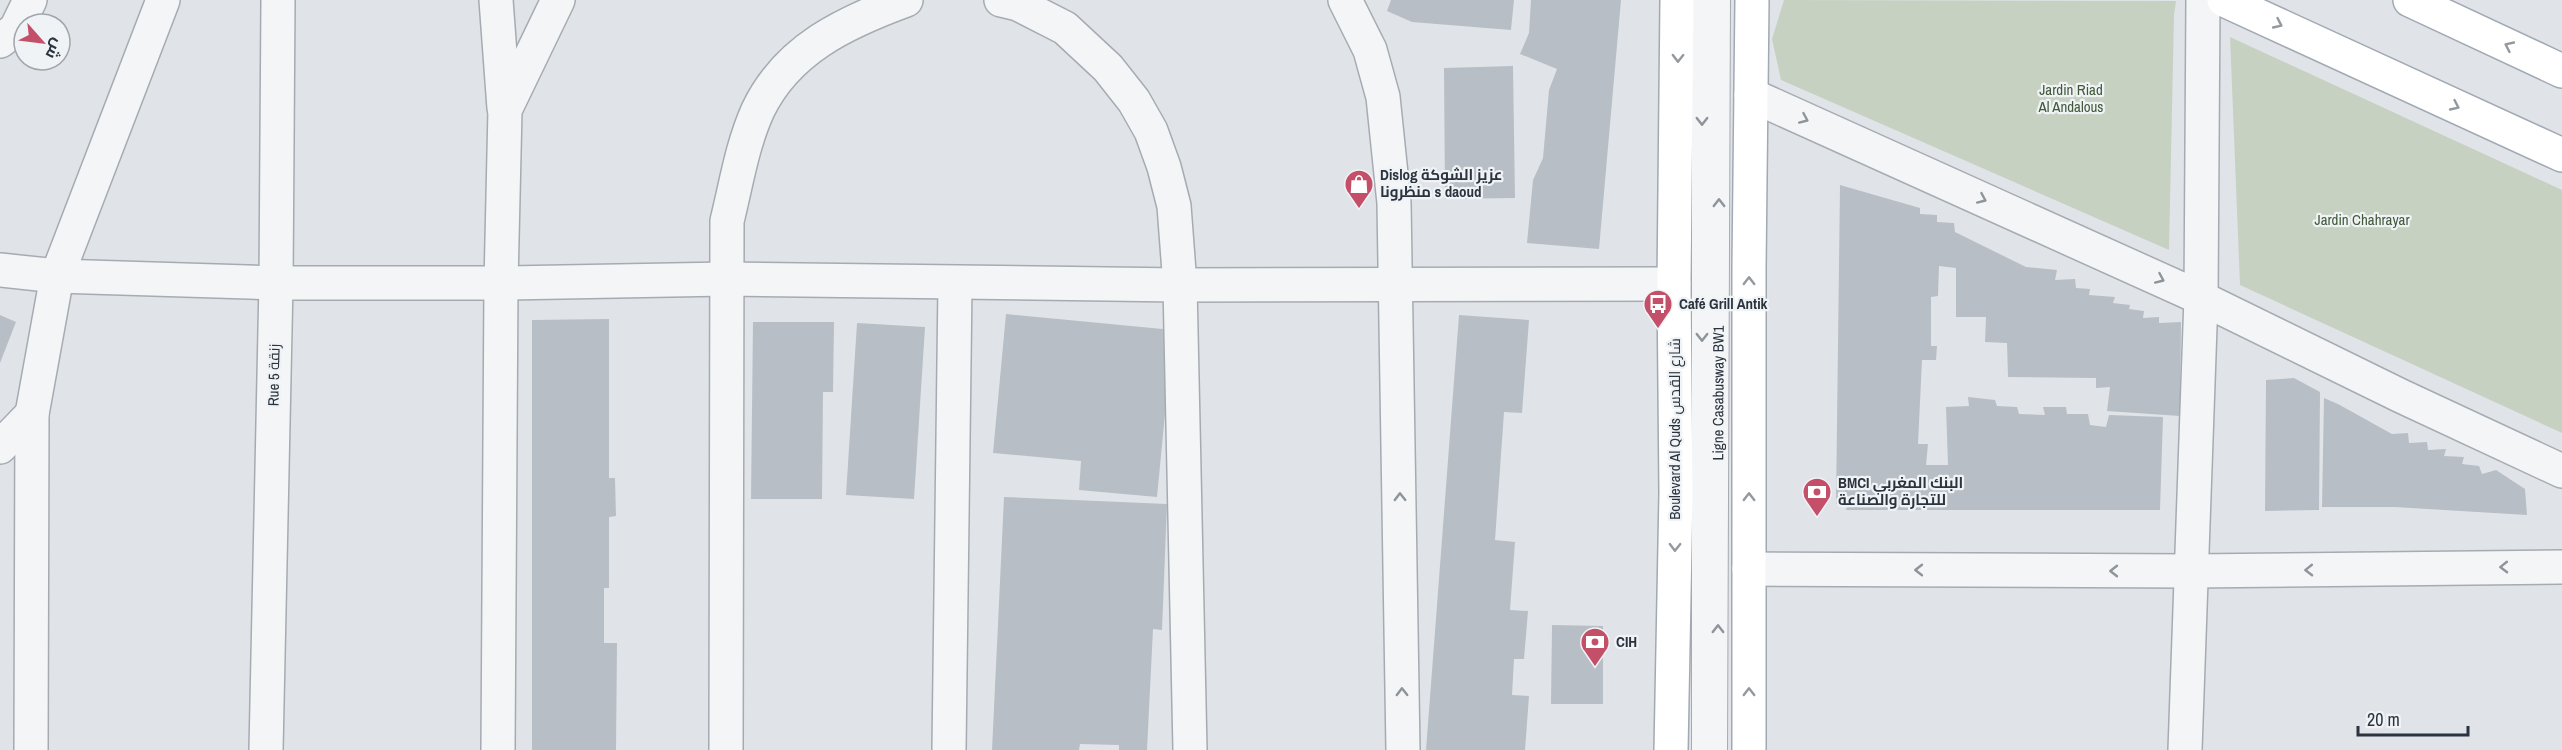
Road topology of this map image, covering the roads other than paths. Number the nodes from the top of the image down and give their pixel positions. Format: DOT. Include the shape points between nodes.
graph roads {
  1 [pos="30,0"];
  2 [pos="163,0"];
  3 [pos="278,0"];
  4 [pos="496,0"];
  5 [pos="558,0"];
  6 [pos="906,0"];
  7 [pos="1001,0"];
  8 [pos="1346,0"];
  9 [pos="1677,0"];
  10 [pos="1702,0"];
  11 [pos="1720,0"];
  12 [pos="1752,0"];
  13 [pos="1767,0"];
  14 [pos="2203,0"];
  15 [pos="2224,0"];
  16 [pos="2410,0"];
  17 [pos="1753,33"];
  18 [pos="0,41"];
  19 [pos="2562,71"];
  20 [pos="1751,95"];
  21 [pos="504,110"];
  22 [pos="2562,155"];
  23 [pos="0,270"];
  24 [pos="57,276"];
  25 [pos="726,279"];
  26 [pos="276,283"];
  27 [pos="1397,283"];
  28 [pos="501,284"];
  29 [pos="955,284"];
  30 [pos="1674,284"];
  31 [pos="1180,285"];
  32 [pos="2201,298"];
  33 [pos="32,414"];
  34 [pos="0,447"];
  35 [pos="2562,471"];
  36 [pos="2562,567"];
  37 [pos="1749,569"];
  38 [pos="2192,571"];
  39 [pos="31,750"];
  40 [pos="266,750"];
  41 [pos="498,750"];
  42 [pos="726,750"];
  43 [pos="949,750"];
  44 [pos="1190,750"];
  45 [pos="1403,750"];
  46 [pos="1671,750"];
  47 [pos="1702,750"];
  48 [pos="1717,750"];
  49 [pos="1749,750"];
  50 [pos="2185,750"];
  1 -- 18 [label="street" via="16,29"];
  2 -- 24 [label="street"];
  3 -- 26 [label="street, Rue 5 زنقة"];
  4 -- 21 [label="street"];
  5 -- 21 [label="street"];
  6 -- 25 [label="street" via="837,28 779,77 759,110 737,180 727,221"];
  7 -- 31 [label="street" via="1018,4 1065,28 1108,68 1134,102 1151,131 1174,206"];
  8 -- 27 [label="street" via="1370,50 1383,97 1394,203"];
  9 -- 30 [label="main road, Boulevard Al Quds شارع القدس, one-way"];
  10 -- 47 [label="lane, Ligne Casabusway BW1, one-way"];
  48 -- 11 [label="lane, Ligne Casabusway BW1, one-way"];
  12 -- 17 [label="main road"];
  13 -- 17 [label="main road"];
  14 -- 32 [label="street"];
  15 -- 22 [label="main road, one-way"];
  19 -- 16 [label="main road, one-way"];
  17 -- 20 [label="main road"];
  20 -- 32 [label="street, one-way"];
  37 -- 20 [label="main road, one-way"];
  21 -- 28 [label="street"];
  23 -- 24 [label="street"];
  24 -- 26 [label="street"];
  24 -- 33 [label="street"];
  25 -- 28 [label="street"];
  25 -- 29 [label="street"];
  25 -- 42 [label="street"];
  26 -- 28 [label="street"];
  26 -- 40 [label="street, Rue 5 زنقة"];
  27 -- 30 [label="street"];
  27 -- 31 [label="street"];
  45 -- 27 [label="street, one-way"];
  28 -- 41 [label="street"];
  29 -- 31 [label="street"];
  29 -- 43 [label="street"];
  30 -- 46 [label="main road, Boulevard Al Quds شارع القدس, one-way" via="1676,493"];
  31 -- 44 [label="street"];
  32 -- 35 [label="street"];
  32 -- 38 [label="street"];
  33 -- 34 [label="street"];
  33 -- 39 [label="street"];
  36 -- 38 [label="street, one-way"];
  38 -- 37 [label="street, one-way"];
  49 -- 37 [label="main road, one-way"];
  38 -- 50 [label="street"];
}
